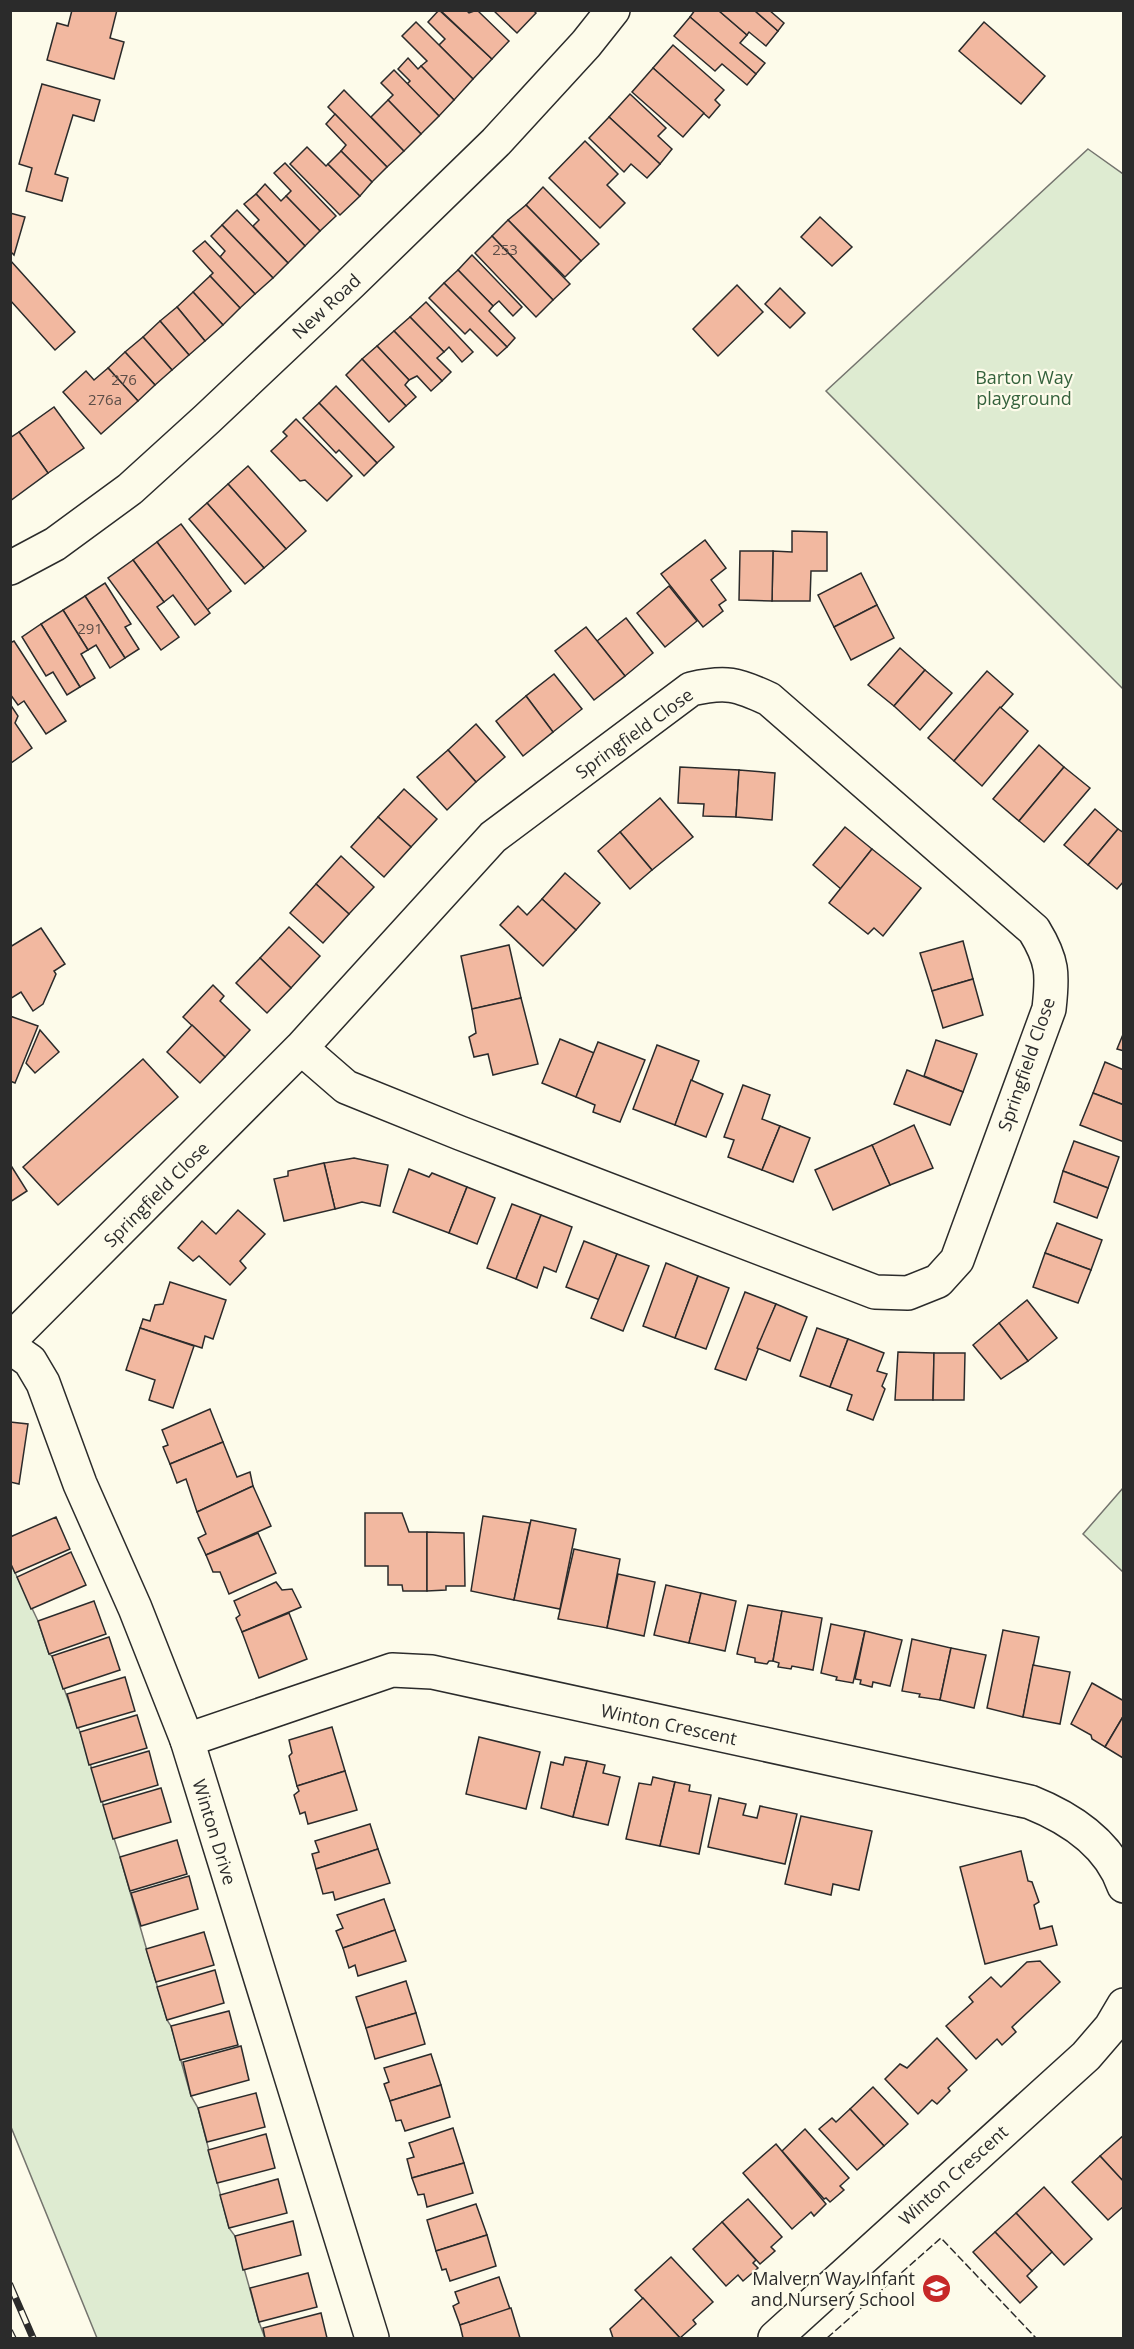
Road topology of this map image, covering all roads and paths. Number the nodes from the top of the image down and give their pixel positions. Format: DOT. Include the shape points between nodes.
graph roads {
  1 [pos="613,10"];
  2 [pos="10,568"];
  3 [pos="301,1048"];
  4 [pos="10,1340"];
  5 [pos="10,1347"];
  6 [pos="187,1740"];
  7 [pos="1124,1886"];
  8 [pos="1124,2005"];
  9 [pos="372,2338"];
  10 [pos="775,2338"];
  1 -- 2 [label="street, New Road" via="496,142 207,418 130,489 55,544"];
  3 -- 3 [label="street, Springfield Close" via="493,837 668,704 691,689 716,684 742,686 769,699 1034,930 1047,951 1052,982 1048,1009 957,1260 938,1281 908,1293 875,1292 439,1125 346,1087"];
  3 -- 4 [label="street, Springfield Close"];
  5 -- 6 [label="street, Winton Drive" via="30,1361 43,1383 80,1484"];
  6 -- 7 [label="street, Winton Crescent" via="393,1670 432,1672 1030,1802 1083,1830 1105,1851"];
  6 -- 9 [label="street, Winton Drive"];
  8 -- 10 [label="street, Winton Crescent" via="1086,2056"];
}
